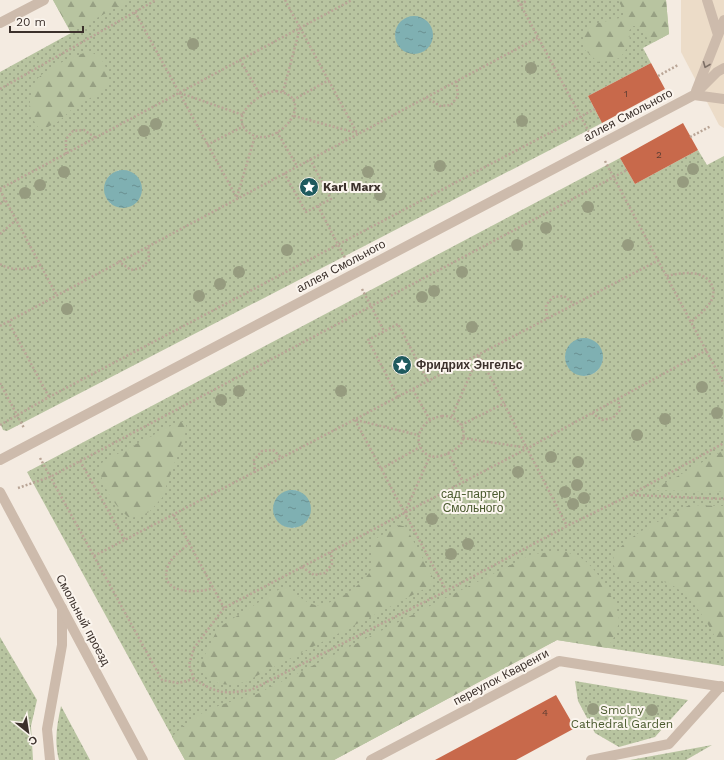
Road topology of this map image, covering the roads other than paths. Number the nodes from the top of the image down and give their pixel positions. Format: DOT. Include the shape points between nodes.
graph roads {
  1 [pos="44,0"];
  2 [pos="707,0"];
  3 [pos="724,20"];
  4 [pos="0,23"];
  5 [pos="718,35"];
  6 [pos="724,68"];
  7 [pos="694,95"];
  8 [pos="724,99"];
  9 [pos="0,460"];
  10 [pos="0,493"];
  11 [pos="62,608"];
  12 [pos="722,687"];
  13 [pos="50,760"];
  14 [pos="143,760"];
  15 [pos="371,760"];
  16 [pos="591,760"];
  1 -- 4 [label="street"];
  2 -- 5 [label="street"];
  3 -- 5 [label="street"];
  5 -- 7 [label="street, one-way"];
  6 -- 7 [label="street, аллея Смольного"];
  7 -- 8 [label="street"];
  7 -- 9 [label="street, аллея Смольного"];
  10 -- 11 [label="street, Смольный проезд"];
  11 -- 13 [label="street" via="62,645 47,729"];
  11 -- 14 [label="street, Смольный проезд"];
  12 -- 15 [label="street, переулок Кваренги" via="559,660"];
  12 -- 16 [label="street" via="669,744"];
}
